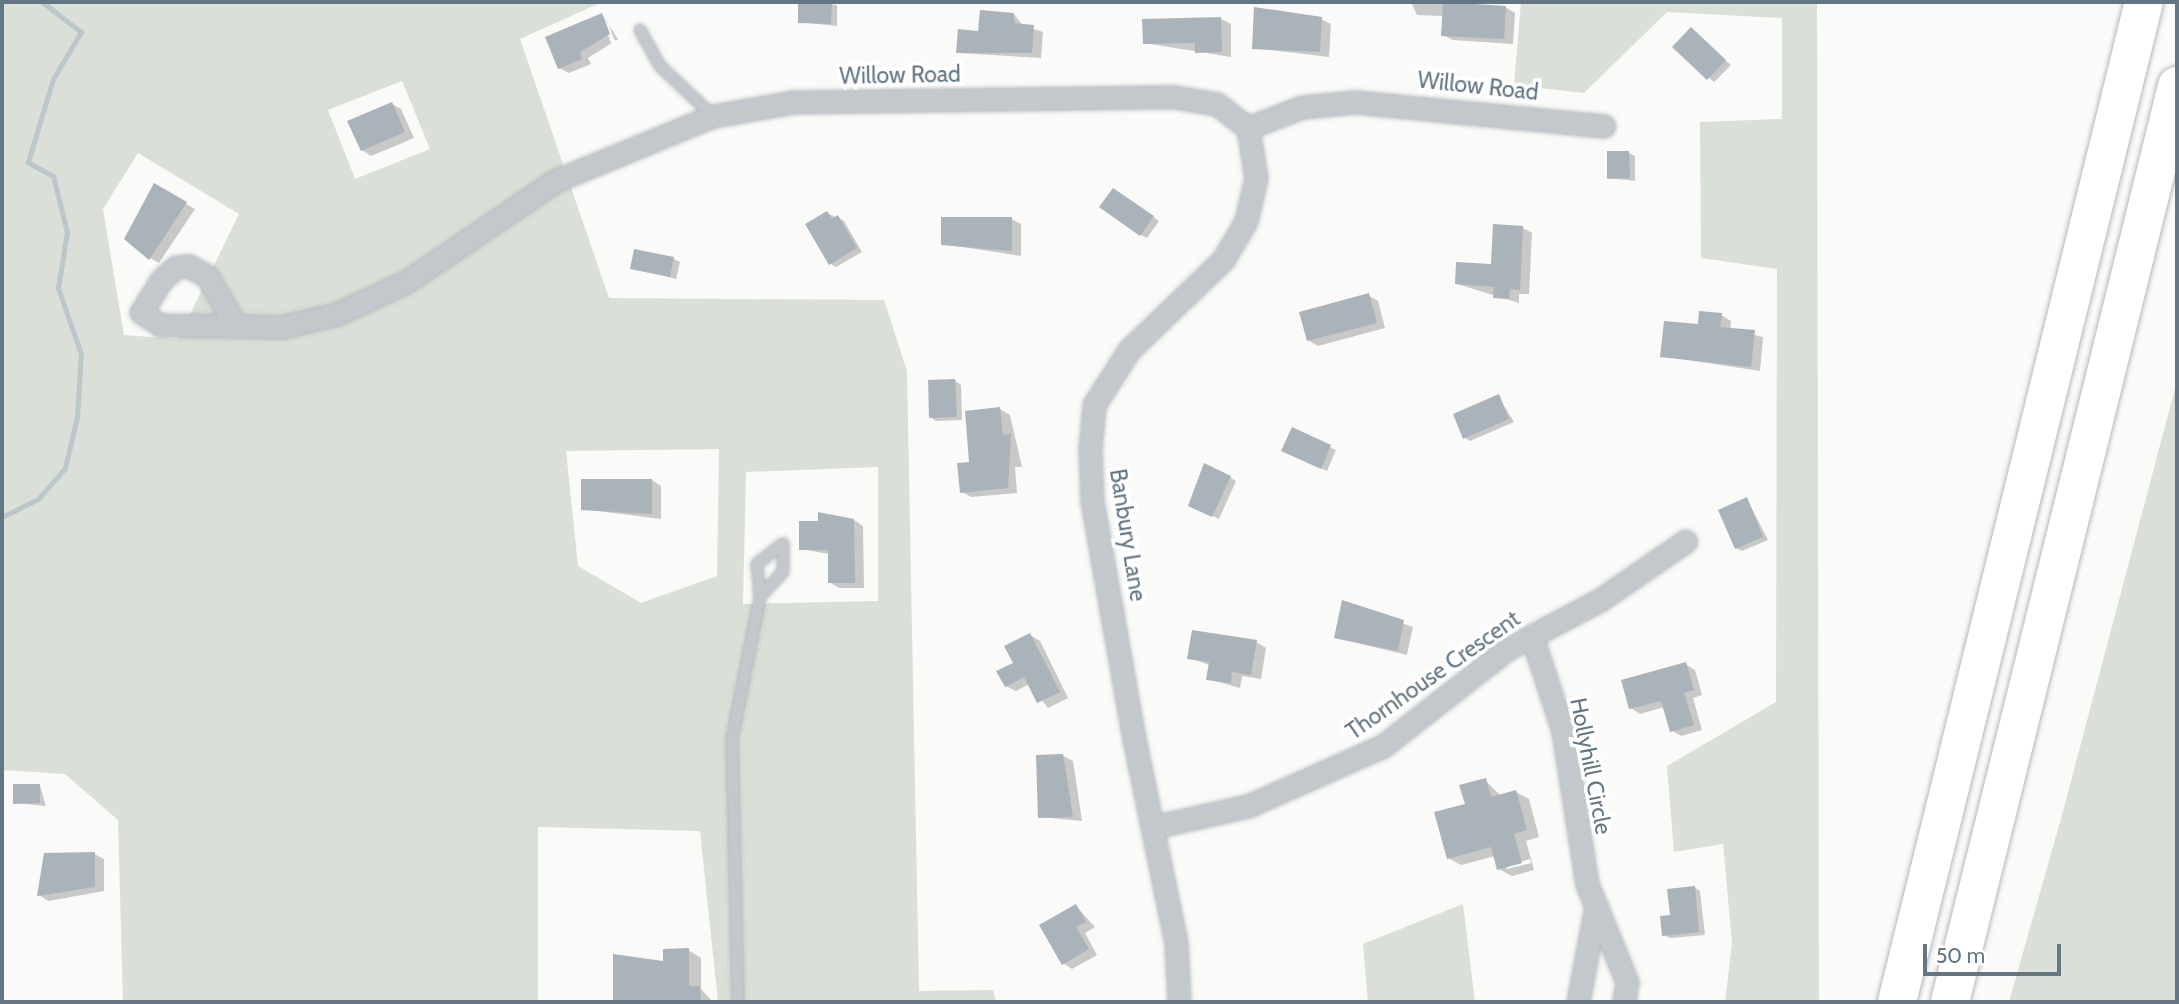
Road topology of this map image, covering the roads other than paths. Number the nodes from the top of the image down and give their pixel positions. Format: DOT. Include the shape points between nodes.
graph roads {
  1 [pos="2144,2"];
  2 [pos="640,30"];
  3 [pos="2177,86"];
  4 [pos="713,116"];
  5 [pos="1604,126"];
  6 [pos="1248,128"];
  7 [pos="236,326"];
  8 [pos="1686,541"];
  9 [pos="760,597"];
  10 [pos="1532,637"];
  11 [pos="1153,827"];
  12 [pos="1596,906"];
  13 [pos="738,1002"];
  14 [pos="1179,1002"];
  15 [pos="1578,1002"];
  16 [pos="1624,1002"];
  17 [pos="1898,1002"];
  18 [pos="1951,1002"];
  1 -- 17 [label="highway"];
  2 -- 4 [label="lane" via="660,66"];
  3 -- 18 [label="highway"];
  4 -- 6 [label="street, Willow Road" via="793,102 1174,97 1217,104"];
  4 -- 7 [label="street, Willow Road" via="555,181 407,282 337,314 282,327"];
  5 -- 6 [label="street, Willow Road" via="1355,102 1302,107"];
  6 -- 11 [label="street, Banbury Lane" via="1256,178 1246,221 1223,260 1129,350 1094,405 1092,501"];
  8 -- 10 [label="street, Thornhouse Crescent"];
  9 -- 9 [label="lane" via="783,572 783,544 757,564"];
  9 -- 13 [label="lane" via="730,773"];
  10 -- 11 [label="street, Thornhouse Crescent" via="1362,757 1248,806"];
  10 -- 12 [label="street, Hollyhill Circle" via="1563,731"];
  11 -- 14 [label="street, Banbury Lane" via="1176,943"];
  12 -- 15 [label="street, Hollyhill Circle"];
  12 -- 16 [label="street, Hollyhill Circle" via="1627,982"];
}
